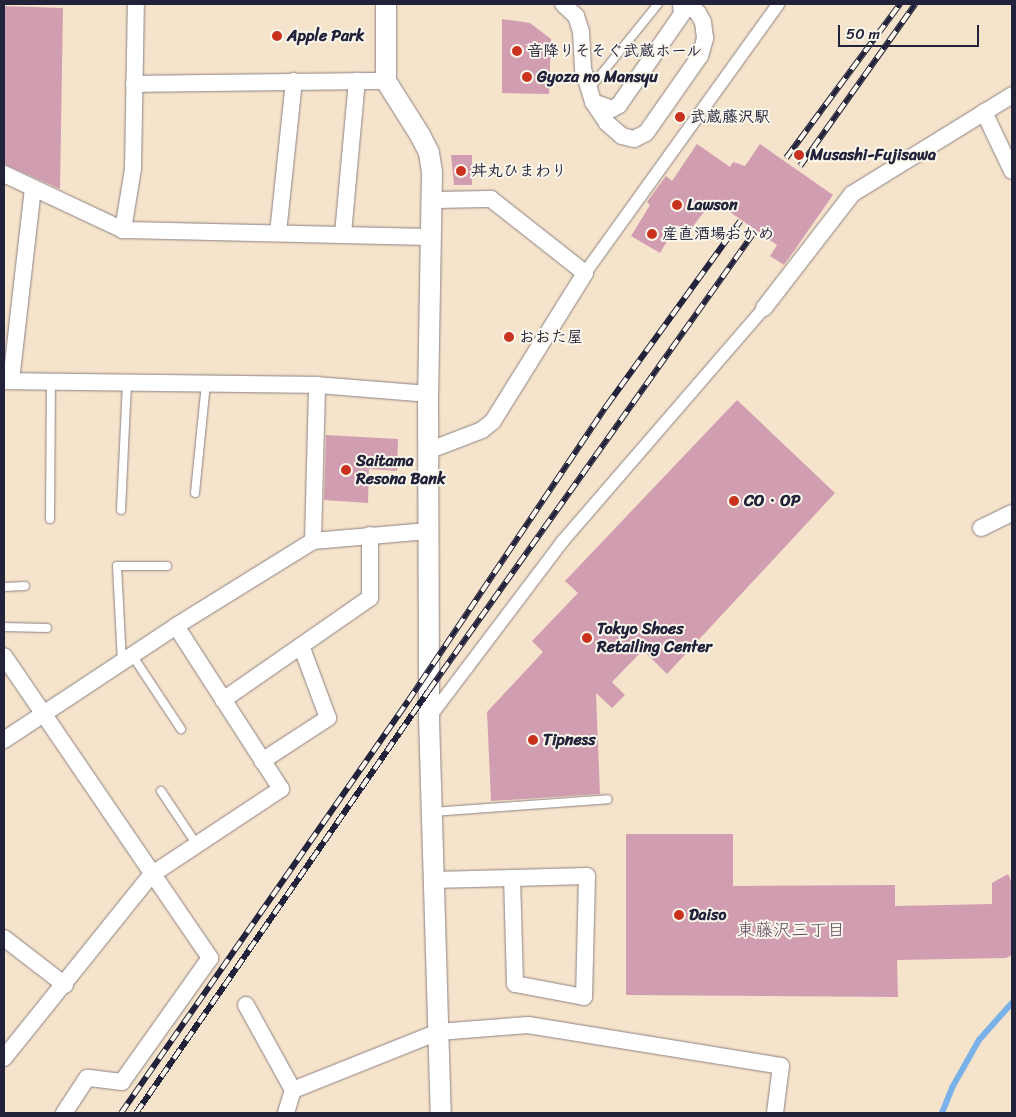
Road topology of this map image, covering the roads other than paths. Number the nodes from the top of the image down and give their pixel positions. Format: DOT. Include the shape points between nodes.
graph roads {
  1 [pos="136,4"];
  2 [pos="386,4"];
  3 [pos="563,4"];
  4 [pos="658,4"];
  5 [pos="681,4"];
  6 [pos="686,4"];
  7 [pos="778,4"];
  8 [pos="294,81"];
  9 [pos="357,81"];
  10 [pos="386,81"];
  11 [pos="134,84"];
  12 [pos="1012,95"];
  13 [pos="590,97"];
  14 [pos="984,112"];
  15 [pos="1012,171"];
  16 [pos="4,174"];
  17 [pos="33,188"];
  18 [pos="432,200"];
  19 [pos="123,230"];
  20 [pos="278,233"];
  21 [pos="342,234"];
  22 [pos="432,236"];
  23 [pos="585,273"];
  24 [pos="764,308"];
  25 [pos="8,381"];
  26 [pos="52,381"];
  27 [pos="127,382"];
  28 [pos="206,383"];
  29 [pos="317,385"];
  30 [pos="428,394"];
  31 [pos="430,450"];
  32 [pos="195,493"];
  33 [pos="121,510"];
  34 [pos="1012,513"];
  35 [pos="50,519"];
  36 [pos="981,528"];
  37 [pos="428,531"];
  38 [pos="370,535"];
  39 [pos="313,540"];
  40 [pos="168,566"];
  41 [pos="25,586"];
  42 [pos="4,587"];
  43 [pos="176,626"];
  44 [pos="4,627"];
  45 [pos="47,628"];
  46 [pos="302,648"];
  47 [pos="4,656"];
  48 [pos="127,659"];
  49 [pos="223,700"];
  50 [pos="44,714"];
  51 [pos="429,718"];
  52 [pos="181,729"];
  53 [pos="4,740"];
  54 [pos="262,760"];
  55 [pos="161,791"];
  56 [pos="608,799"];
  57 [pos="430,812"];
  58 [pos="197,844"];
  59 [pos="152,875"];
  60 [pos="512,878"];
  61 [pos="432,880"];
  62 [pos="4,938"];
  63 [pos="65,984"];
  64 [pos="246,1005"];
  65 [pos="438,1032"];
  66 [pos="4,1058"];
  67 [pos="293,1090"];
  68 [pos="64,1113"];
  69 [pos="286,1113"];
  70 [pos="441,1113"];
  71 [pos="775,1113"];
  1 -- 11 [label="street"];
  2 -- 10 [label="street"];
  3 -- 13 [label="street" via="576,16"];
  4 -- 13 [label="lane"];
  5 -- 13 [label="street" via="682,14 619,105 612,109"];
  6 -- 13 [label="street" via="698,13 702,22 705,38 700,56 646,133 634,139 622,136 607,123"];
  7 -- 23 [label="street"];
  8 -- 9 [label="street"];
  8 -- 11 [label="street"];
  8 -- 20 [label="street"];
  9 -- 10 [label="street"];
  9 -- 21 [label="street"];
  10 -- 18 [label="street" via="413,121 429,153"];
  11 -- 19 [label="street" via="133,169"];
  12 -- 14 [label="street"];
  14 -- 15 [label="street"];
  14 -- 24 [label="street" via="852,194"];
  16 -- 17 [label="street"];
  17 -- 19 [label="street"];
  17 -- 25 [label="street"];
  18 -- 22 [label="street"];
  18 -- 23 [label="street" via="491,198"];
  19 -- 20 [label="street"];
  20 -- 21 [label="street"];
  21 -- 22 [label="street"];
  22 -- 30 [label="street"];
  23 -- 31 [label="street" via="493,421 482,430"];
  24 -- 51 [label="street" via="562,542"];
  25 -- 26 [label="street"];
  26 -- 27 [label="street"];
  26 -- 35 [label="lane"];
  27 -- 28 [label="street"];
  27 -- 33 [label="lane"];
  28 -- 29 [label="street"];
  28 -- 32 [label="lane"];
  29 -- 30 [label="street"];
  29 -- 39 [label="street"];
  30 -- 31 [label="street"];
  31 -- 37 [label="street"];
  34 -- 36 [label="street"];
  37 -- 38 [label="street"];
  37 -- 51 [label="street"];
  38 -- 39 [label="street"];
  38 -- 46 [label="street" via="370,598"];
  39 -- 43 [label="street"];
  40 -- 48 [label="lane" via="117,566"];
  41 -- 42 [label="lane"];
  43 -- 48 [label="street"];
  43 -- 49 [label="street"];
  44 -- 45 [label="lane"];
  46 -- 49 [label="street"];
  46 -- 54 [label="street" via="328,718"];
  47 -- 50 [label="street"];
  48 -- 50 [label="street"];
  48 -- 52 [label="lane"];
  49 -- 54 [label="street"];
  50 -- 53 [label="street"];
  50 -- 59 [label="street"];
  51 -- 57 [label="street"];
  54 -- 58 [label="street" via="281,789"];
  55 -- 58 [label="lane"];
  56 -- 57 [label="lane"];
  57 -- 61 [label="street"];
  58 -- 59 [label="street"];
  59 -- 63 [label="street"];
  59 -- 68 [label="street" via="210,958 122,1082 87,1078"];
  60 -- 60 [label="street" via="515,984 584,997 587,876"];
  60 -- 61 [label="street"];
  61 -- 65 [label="street"];
  62 -- 63 [label="street"];
  63 -- 66 [label="street"];
  64 -- 67 [label="street"];
  65 -- 67 [label="street"];
  65 -- 70 [label="street"];
  65 -- 71 [label="street" via="528,1025 781,1066"];
  67 -- 69 [label="street"];
}
